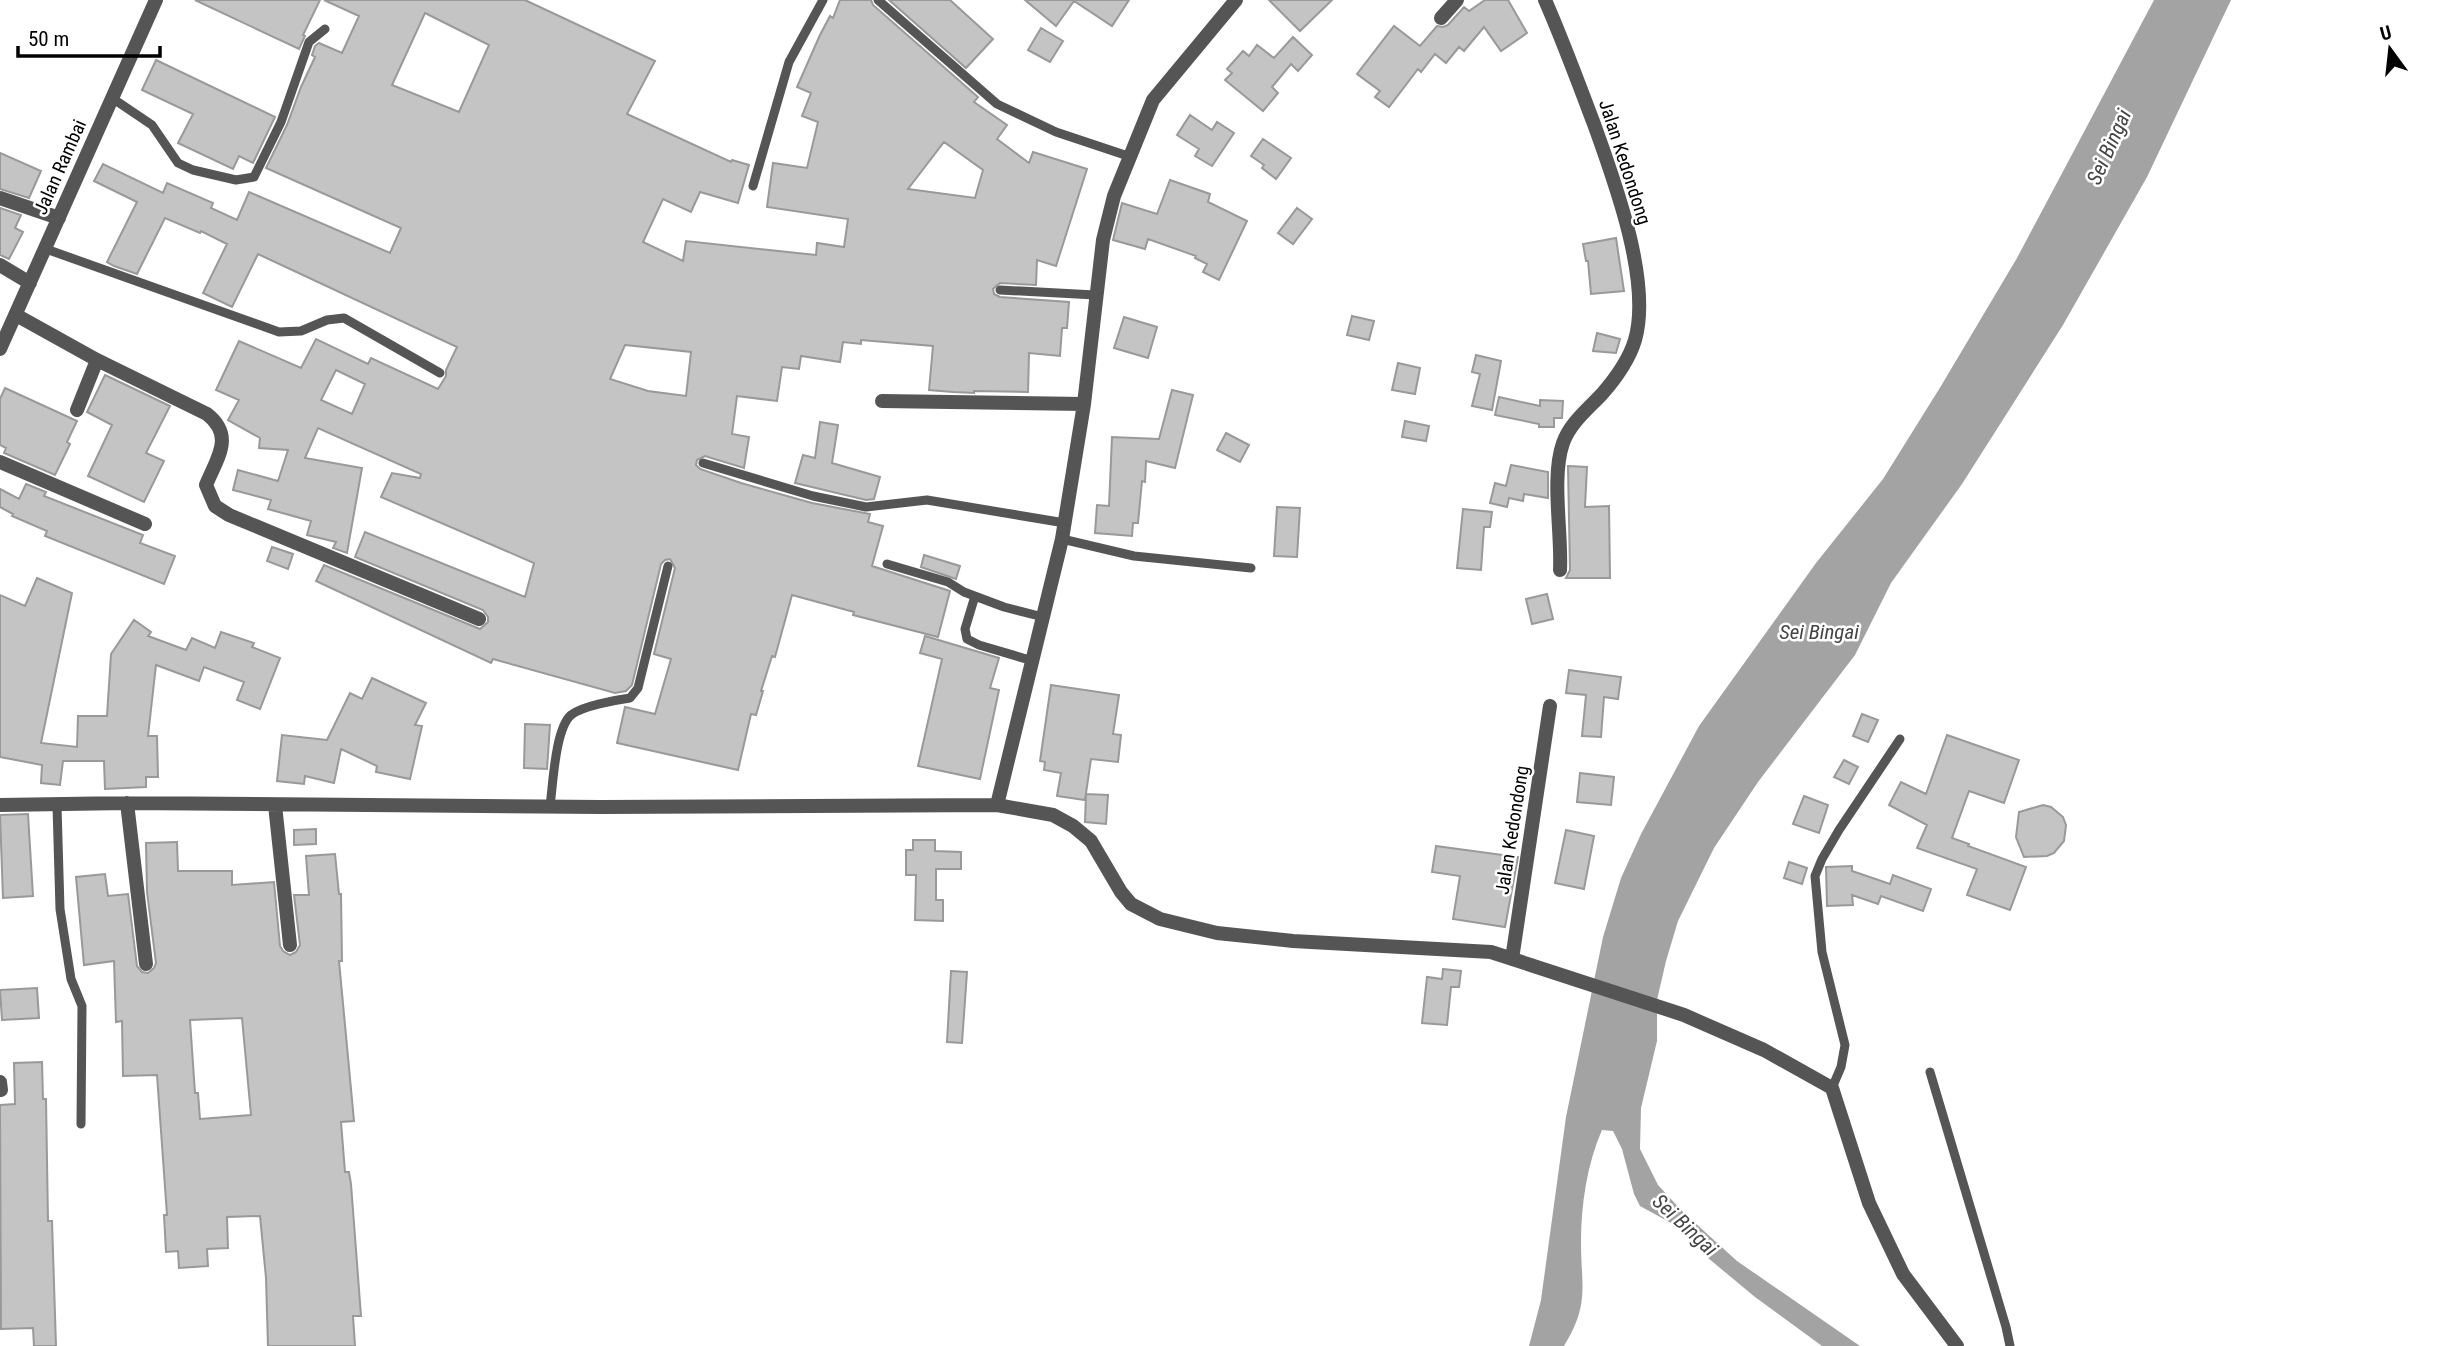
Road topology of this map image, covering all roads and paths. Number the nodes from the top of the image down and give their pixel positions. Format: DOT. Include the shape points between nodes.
graph roads {
  1 [pos="156,0"];
  2 [pos="822,0"];
  3 [pos="878,0"];
  4 [pos="1236,0"];
  5 [pos="1457,0"];
  6 [pos="1545,0"];
  7 [pos="1440,18"];
  8 [pos="326,29"];
  9 [pos="111,98"];
  10 [pos="1131,157"];
  11 [pos="753,186"];
  12 [pos="0,198"];
  13 [pos="59,218"];
  14 [pos="46,249"];
  15 [pos="0,265"];
  16 [pos="30,283"];
  17 [pos="1000,290"];
  18 [pos="1096,295"];
  19 [pos="16,315"];
  20 [pos="0,349"];
  21 [pos="97,360"];
  22 [pos="440,373"];
  23 [pos="883,401"];
  24 [pos="1084,404"];
  25 [pos="77,410"];
  26 [pos="0,462"];
  27 [pos="703,463"];
  28 [pos="1065,523"];
  29 [pos="145,524"];
  30 [pos="1062,539"];
  31 [pos="887,564"];
  32 [pos="668,566"];
  33 [pos="1251,568"];
  34 [pos="1560,570"];
  35 [pos="975,596"];
  36 [pos="1044,617"];
  37 [pos="480,619"];
  38 [pos="1033,661"];
  39 [pos="1550,706"];
  40 [pos="1900,738"];
  41 [pos="127,803"];
  42 [pos="0,805"];
  43 [pos="275,805"];
  44 [pos="997,805"];
  45 [pos="57,806"];
  46 [pos="550,806"];
  47 [pos="290,945"];
  48 [pos="1512,959"];
  49 [pos="146,964"];
  50 [pos="1930,1072"];
  51 [pos="1832,1088"];
  52 [pos="80,1124"];
  53 [pos="1957,1346"];
  54 [pos="2010,1346"];
  1 -- 9 [label="street, Jalan Rambai"];
  2 -- 11 [label="lane" via="789,62"];
  3 -- 10 [label="lane" via="997,104 1056,132"];
  4 -- 10 [label="street" via="1153,100"];
  5 -- 7 [label="street"];
  6 -- 34 [label="street, Jalan Kedondong" via="1619,192 1632,247 1638,307 1636,338 1628,360 1578,418 1563,443 1558,470"];
  8 -- 9 [label="lane" via="309,42 281,122 254,177 236,180 178,163 152,125"];
  9 -- 13 [label="street, Jalan Rambai"];
  10 -- 18 [label="street" via="1114,196"];
  12 -- 13 [label="street"];
  13 -- 14 [label="street, Jalan Rambai"];
  14 -- 16 [label="street, Jalan Rambai"];
  14 -- 22 [label="lane" via="279,332 301,331 344,318"];
  15 -- 16 [label="street"];
  16 -- 19 [label="street, Jalan Rambai"];
  17 -- 18 [label="lane"];
  18 -- 24 [label="street"];
  19 -- 20 [label="street, Jalan Rambai"];
  19 -- 21 [label="street"];
  21 -- 25 [label="street"];
  21 -- 37 [label="street" via="219,423 223,441 206,485 215,506"];
  23 -- 24 [label="street"];
  24 -- 28 [label="street"];
  26 -- 29 [label="street"];
  27 -- 28 [label="lane" via="866,507 928,500"];
  28 -- 30 [label="street"];
  30 -- 33 [label="lane" via="1134,556"];
  30 -- 36 [label="street"];
  31 -- 35 [label="lane" via="948,582"];
  32 -- 46 [label="lane" via="638,688 630,698 571,715 561,735"];
  35 -- 36 [label="lane"];
  35 -- 38 [label="lane" via="965,629 967,639"];
  36 -- 38 [label="street"];
  38 -- 44 [label="street"];
  39 -- 48 [label="street, Jalan Kedondong"];
  40 -- 51 [label="lane" via="1815,876 1822,953 1844,1045"];
  41 -- 43 [label="street"];
  41 -- 45 [label="street"];
  41 -- 49 [label="street"];
  42 -- 45 [label="street"];
  43 -- 46 [label="street"];
  43 -- 47 [label="street"];
  44 -- 46 [label="street"];
  44 -- 48 [label="street" via="1053,815 1073,826 1091,841 1131,904 1189,928 1334,944 1491,952"];
  45 -- 52 [label="lane" via="60,909 71,979 82,1006"];
  48 -- 51 [label="street" via="1684,1015 1764,1050"];
  50 -- 54 [label="lane"];
  51 -- 53 [label="street" via="1869,1203 1903,1274"];
}
